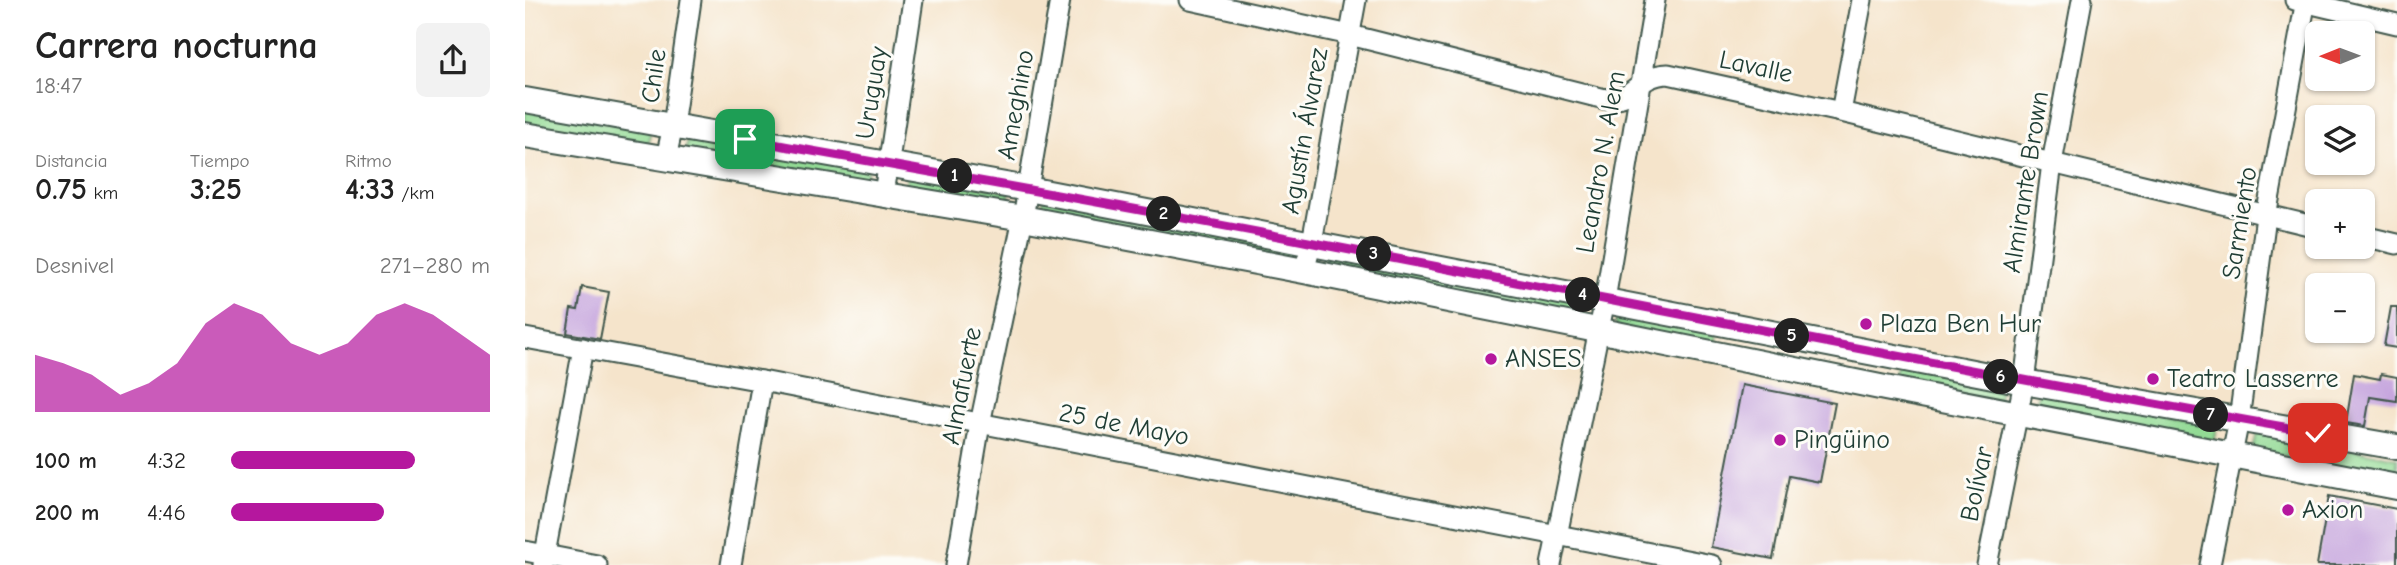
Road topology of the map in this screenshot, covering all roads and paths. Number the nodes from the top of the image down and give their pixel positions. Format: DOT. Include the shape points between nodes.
graph roads {
  1 [pos="691,0"];
  2 [pos="913,0"];
  3 [pos="1060,0"];
  4 [pos="1189,0"];
  5 [pos="1356,0"];
  6 [pos="1655,0"];
  7 [pos="1862,0"];
  8 [pos="2082,0"];
  9 [pos="2302,1"];
  10 [pos="2397,24"];
  11 [pos="1350,35"];
  12 [pos="1641,82"];
  13 [pos="525,100"];
  14 [pos="1841,112"];
  15 [pos="673,126"];
  16 [pos="525,135"];
  17 [pos="666,158"];
  18 [pos="2052,163"];
  19 [pos="888,164"];
  20 [pos="1028,188"];
  21 [pos="884,194"];
  22 [pos="2266,216"];
  23 [pos="1023,218"];
  24 [pos="2305,224"];
  25 [pos="2375,239"];
  26 [pos="1312,242"];
  27 [pos="2397,244"];
  28 [pos="1304,271"];
  29 [pos="1605,300"];
  30 [pos="1731,324"];
  31 [pos="1599,332"];
  32 [pos="525,338"];
  33 [pos="583,348"];
  34 [pos="1725,355"];
  35 [pos="1893,355"];
  36 [pos="762,381"];
  37 [pos="2024,382"];
  38 [pos="1885,388"];
  39 [pos="2018,414"];
  40 [pos="2239,420"];
  41 [pos="980,424"];
  42 [pos="2397,447"];
  43 [pos="2231,455"];
  44 [pos="2397,487"];
  45 [pos="1557,534"];
  46 [pos="525,551"];
  47 [pos="544,560"];
  48 [pos="597,565"];
  49 [pos="731,565"];
  50 [pos="956,565"];
  51 [pos="1551,565"];
  52 [pos="1712,565"];
  53 [pos="1987,565"];
  54 [pos="2210,565"];
  1 -- 15 [label="street, Chile"];
  2 -- 19 [label="street, Uruguay"];
  3 -- 20 [label="street, Ameghino"];
  4 -- 11 [label="street, Lavalle"];
  5 -- 11 [label="street, Agustín Álvarez"];
  6 -- 12 [label="street, Leandro N. Alem"];
  7 -- 14 [label="street"];
  8 -- 18 [label="street, Almirante Brown"];
  9 -- 10 [label="street"];
  9 -- 22 [label="street, Sarmiento"];
  11 -- 12 [label="street, Lavalle" via="1605,99 1621,98"];
  11 -- 26 [label="street, Agustín Álvarez"];
  12 -- 14 [label="street, Lavalle" via="1668,74"];
  12 -- 29 [label="street, Leandro N. Alem"];
  13 -- 15 [label="main road"];
  14 -- 18 [label="street, Lavalle"];
  15 -- 17 [label="street, Chile"];
  15 -- 19 [label="main road"];
  16 -- 17 [label="main road"];
  17 -- 21 [label="main road"];
  18 -- 22 [label="street, Lavalle"];
  18 -- 37 [label="street, Almirante Brown"];
  19 -- 20 [label="main road"];
  19 -- 21 [label="street, Uruguay"];
  20 -- 23 [label="street, Ameghino"];
  20 -- 26 [label="main road"];
  21 -- 23 [label="main road"];
  22 -- 24 [label="street, Lavalle"];
  22 -- 40 [label="street, Sarmiento"];
  23 -- 28 [label="main road"];
  23 -- 41 [label="street, Almafuerte"];
  25 -- 27 [label="street"];
  26 -- 28 [label="street, Agustín Álvarez"];
  26 -- 29 [label="main road"];
  28 -- 31 [label="main road"];
  29 -- 30 [label="main road"];
  29 -- 31 [label="street, Leandro N. Alem"];
  30 -- 34 [label="main road"];
  30 -- 35 [label="main road"];
  31 -- 34 [label="main road"];
  31 -- 45 [label="street, Leandro N. Alem"];
  32 -- 33 [label="street, 25 de Mayo"];
  33 -- 36 [label="street, 25 de Mayo"];
  33 -- 47 [label="street"];
  34 -- 38 [label="main road"];
  35 -- 37 [label="main road"];
  35 -- 38 [label="main road"];
  36 -- 41 [label="street, 25 de Mayo"];
  36 -- 49 [label="street"];
  37 -- 39 [label="street, Almirante Brown"];
  37 -- 40 [label="main road"];
  38 -- 39 [label="main road"];
  39 -- 43 [label="main road"];
  39 -- 53 [label="street, Bolívar"];
  40 -- 42 [label="main road"];
  40 -- 43 [label="street, Sarmiento"];
  41 -- 45 [label="street, 25 de Mayo"];
  41 -- 50 [label="street, Almafuerte"];
  43 -- 44 [label="main road"];
  43 -- 54 [label="street, Sarmiento"];
  45 -- 51 [label="street, Leandro N. Alem"];
  45 -- 52 [label="street, 25 de Mayo"];
  46 -- 47 [label="street"];
  47 -- 48 [label="street"];
}
